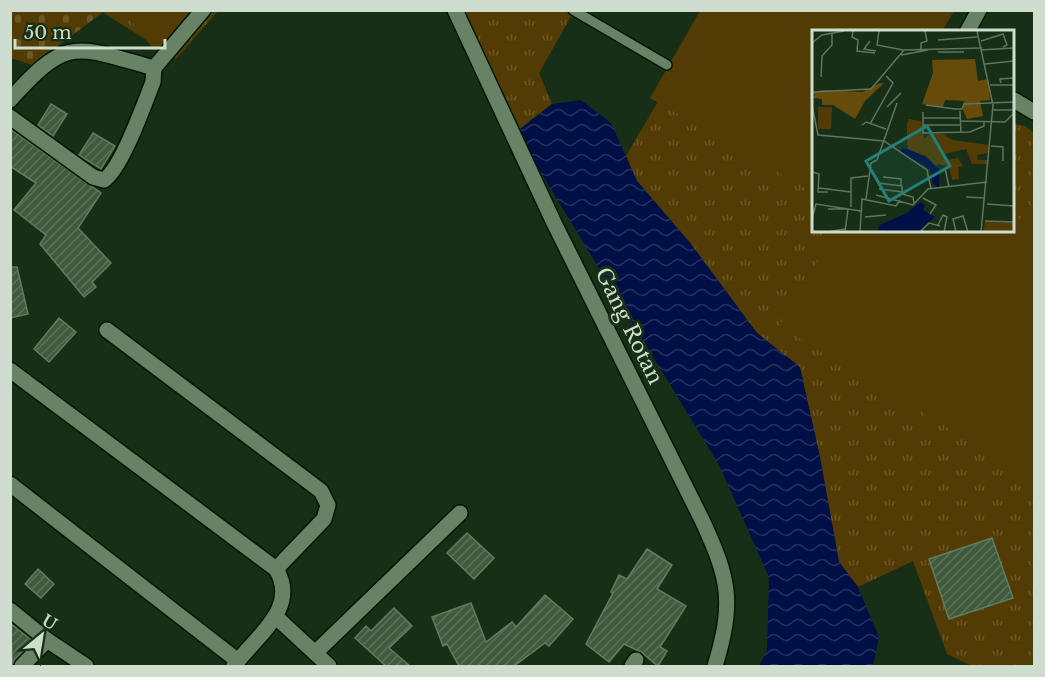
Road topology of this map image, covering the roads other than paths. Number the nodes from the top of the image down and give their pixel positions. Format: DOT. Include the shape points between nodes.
graph roads {
  1 [pos="203,10"];
  2 [pos="455,10"];
  3 [pos="979,10"];
  4 [pos="576,12"];
  5 [pos="968,30"];
  6 [pos="667,65"];
  7 [pos="154,68"];
  8 [pos="10,100"];
  9 [pos="1015,101"];
  10 [pos="1035,112"];
  11 [pos="10,117"];
  12 [pos="107,330"];
  13 [pos="10,370"];
  14 [pos="10,484"];
  15 [pos="460,513"];
  16 [pos="276,569"];
  17 [pos="10,610"];
  18 [pos="275,616"];
  19 [pos="47,640"];
  20 [pos="315,653"];
  21 [pos="236,664"];
  22 [pos="22,666"];
  23 [pos="86,666"];
  24 [pos="329,666"];
  25 [pos="715,666"];
  1 -- 7 [label="street"];
  2 -- 25 [label="street, Gang Rotan" via="554,224 722,565 727,585 727,624"];
  3 -- 5 [label="street"];
  4 -- 6 [label="lane" via="626,37"];
  7 -- 8 [label="street" via="82,48 49,60"];
  7 -- 11 [label="street" via="153,82 134,126 111,175 104,180 93,177"];
  9 -- 10 [label="street"];
  12 -- 16 [label="street" via="321,491 328,505 324,519"];
  13 -- 16 [label="street"];
  14 -- 21 [label="street"];
  15 -- 20 [label="street"];
  16 -- 18 [label="street" via="284,581 284,597"];
  17 -- 19 [label="street"];
  18 -- 20 [label="street"];
  18 -- 21 [label="street"];
  19 -- 22 [label="street"];
  19 -- 23 [label="street"];
  20 -- 24 [label="street"];
}
